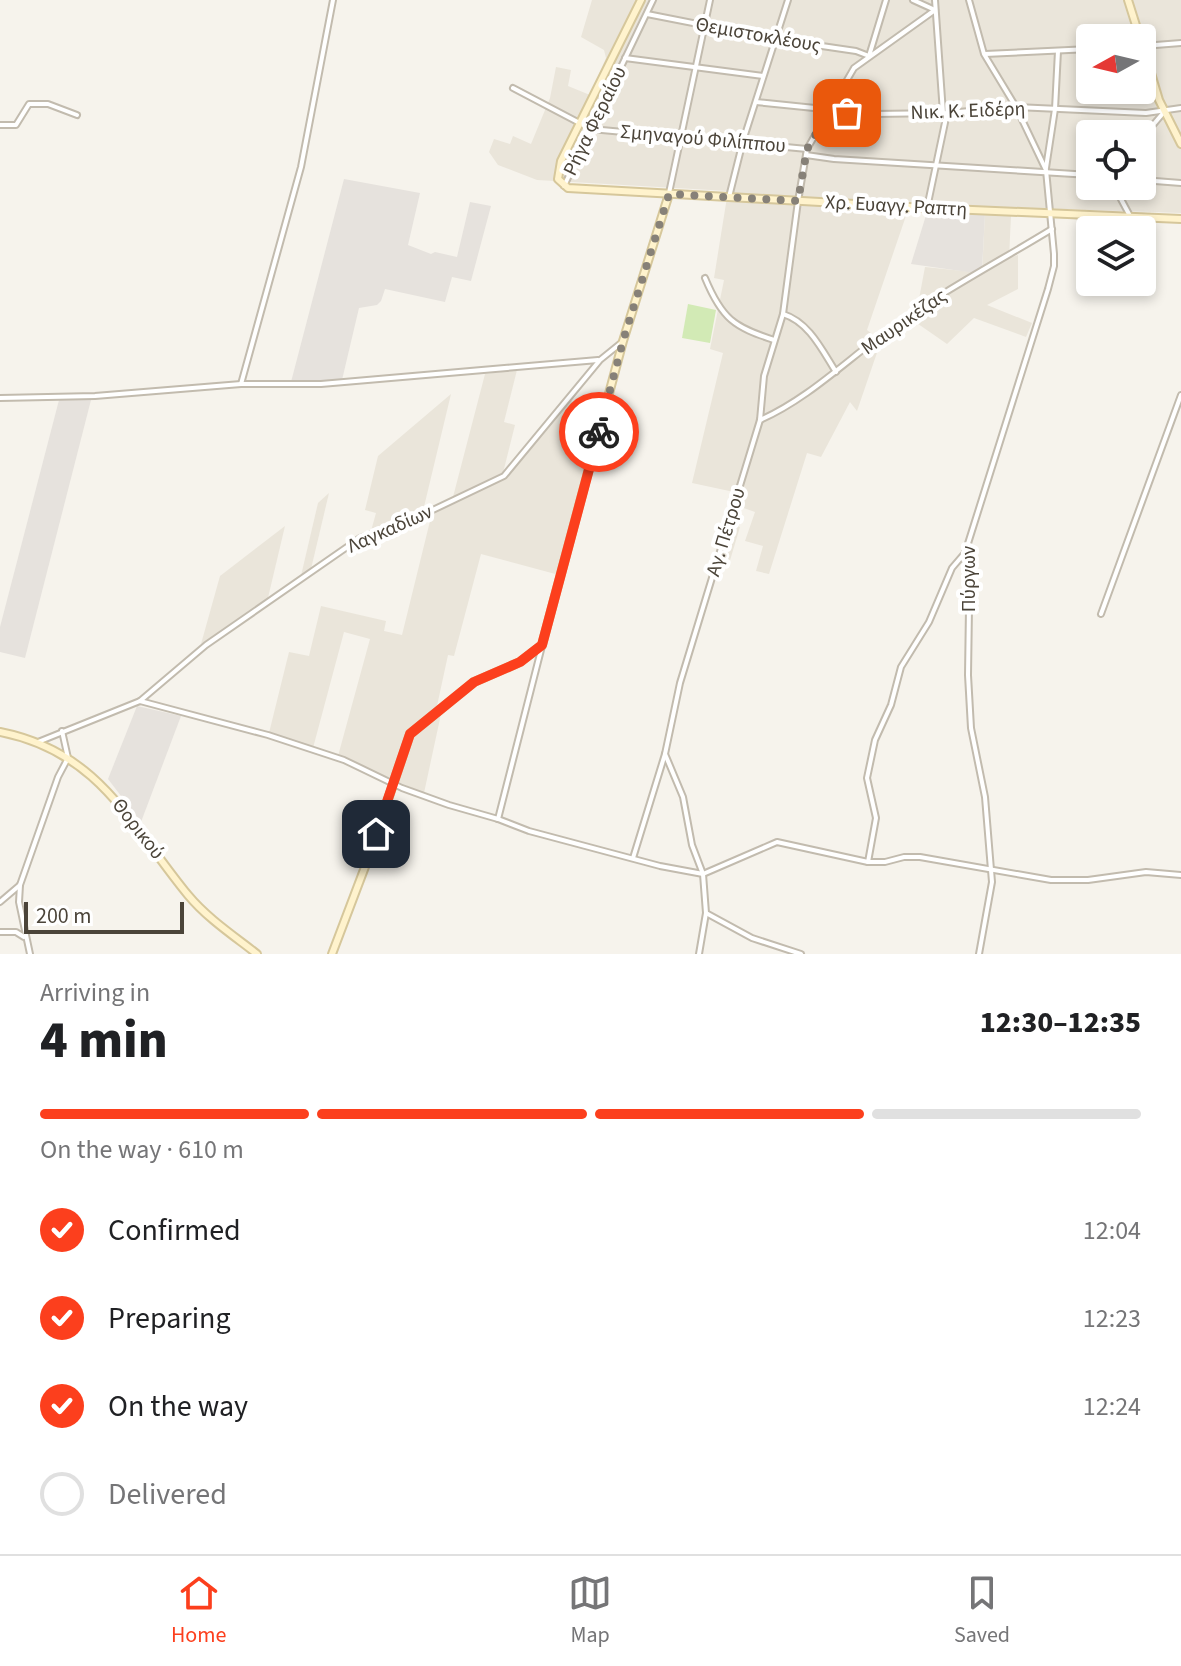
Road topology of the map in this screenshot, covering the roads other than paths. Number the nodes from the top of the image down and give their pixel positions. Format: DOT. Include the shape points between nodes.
graph roads {
  1 [pos="333,0"];
  2 [pos="641,0"];
  3 [pos="653,0"];
  4 [pos="710,0"];
  5 [pos="788,0"];
  6 [pos="886,0"];
  7 [pos="913,0"];
  8 [pos="935,0"];
  9 [pos="969,0"];
  10 [pos="1128,0"];
  11 [pos="935,10"];
  12 [pos="647,14"];
  13 [pos="1136,24"];
  14 [pos="705,25"];
  15 [pos="774,39"];
  16 [pos="1156,43"];
  17 [pos="1181,43"];
  18 [pos="1076,50"];
  19 [pos="1058,51"];
  20 [pos="984,54"];
  21 [pos="869,56"];
  22 [pos="625,58"];
  23 [pos="697,68"];
  24 [pos="763,76"];
  25 [pos="1156,86"];
  26 [pos="513,88"];
  27 [pos="756,102"];
  28 [pos="1016,107"];
  29 [pos="1181,108"];
  30 [pos="1055,109"];
  31 [pos="830,111"];
  32 [pos="1164,111"];
  33 [pos="945,113"];
  34 [pos="77,115"];
  35 [pos="1156,121"];
  36 [pos="581,123"];
  37 [pos="0,125"];
  38 [pos="591,129"];
  39 [pos="680,137"];
  40 [pos="743,141"];
  41 [pos="1181,144"];
  42 [pos="807,152"];
  43 [pos="936,165"];
  44 [pos="1046,170"];
  45 [pos="1076,173"];
  46 [pos="1156,181"];
  47 [pos="1181,183"];
  48 [pos="564,186"];
  49 [pos="669,194"];
  50 [pos="729,197"];
  51 [pos="1121,200"];
  52 [pos="798,201"];
  53 [pos="927,208"];
  54 [pos="1050,214"];
  55 [pos="1130,216"];
  56 [pos="1156,218"];
  57 [pos="1181,219"];
  58 [pos="1052,229"];
  59 [pos="705,278"];
  60 [pos="783,314"];
  61 [pos="775,340"];
  62 [pos="623,341"];
  63 [pos="600,360"];
  64 [pos="836,372"];
  65 [pos="241,384"];
  66 [pos="1181,395"];
  67 [pos="0,398"];
  68 [pos="760,420"];
  69 [pos="965,553"];
  70 [pos="1101,614"];
  71 [pos="542,645"];
  72 [pos="140,701"];
  73 [pos="62,731"];
  74 [pos="0,732"];
  75 [pos="38,742"];
  76 [pos="665,754"];
  77 [pos="68,758"];
  78 [pos="393,783"];
  79 [pos="498,819"];
  80 [pos="633,859"];
  81 [pos="868,862"];
  82 [pos="991,868"];
  83 [pos="703,874"];
  84 [pos="1181,875"];
  85 [pos="20,885"];
  86 [pos="0,902"];
  87 [pos="706,913"];
  88 [pos="0,932"];
  89 [pos="26,939"];
  90 [pos="333,952"];
  91 [pos="30,954"];
  92 [pos="257,954"];
  93 [pos="699,954"];
  94 [pos="801,954"];
  95 [pos="979,954"];
  1 -- 65 [label="street" via="300,171"];
  2 -- 36 [label="street, Ρήγα Φεραίου"];
  3 -- 12 [label="street, Ρήγα Φεραίου"];
  4 -- 14 [label="street"];
  5 -- 15 [label="street"];
  6 -- 21 [label="street"];
  7 -- 11 [label="street"];
  8 -- 11 [label="street"];
  9 -- 20 [label="street"];
  10 -- 13 [label="street"];
  11 -- 21 [label="street"];
  11 -- 33 [label="street"];
  12 -- 14 [label="street, Θεμιστοκλέους"];
  12 -- 22 [label="street, Ρήγα Φεραίου"];
  14 -- 15 [label="street, Θεμιστοκλέους"];
  14 -- 23 [label="street"];
  15 -- 21 [label="street, Θεμιστοκλέους"];
  15 -- 24 [label="street"];
  16 -- 17 [label="street"];
  18 -- 19 [label="street"];
  19 -- 20 [label="street"];
  19 -- 30 [label="street"];
  20 -- 28 [label="street"];
  21 -- 31 [label="street" via="854,68"];
  22 -- 23 [label="street"];
  22 -- 38 [label="street, Ρήγα Φεραίου"];
  23 -- 24 [label="street"];
  23 -- 39 [label="street"];
  24 -- 27 [label="street"];
  25 -- 32 [label="street"];
  26 -- 36 [label="street, Σμηναγού Φιλίππου"];
  27 -- 31 [label="street, Νικ. Κ. Ειδέρη"];
  27 -- 40 [label="street"];
  28 -- 30 [label="street, Νικ. Κ. Ειδέρη"];
  28 -- 33 [label="street, Νικ. Κ. Ειδέρη"];
  28 -- 44 [label="street"];
  29 -- 32 [label="street, Νικ. Κ. Ειδέρη"];
  30 -- 32 [label="street, Νικ. Κ. Ειδέρη"];
  30 -- 44 [label="street"];
  31 -- 33 [label="street, Νικ. Κ. Ειδέρη"];
  31 -- 42 [label="street"];
  32 -- 35 [label="street"];
  32 -- 41 [label="street"];
  33 -- 43 [label="street"];
  34 -- 37 [label="street" via="36,103 29,104 16,125"];
  36 -- 38 [label="street, Σμηναγού Φιλίππου"];
  36 -- 48 [label="street, Ρήγα Φεραίου" via="558,169"];
  38 -- 39 [label="street, Σμηναγού Φιλίππου"];
  38 -- 48 [label="street, Ρήγα Φεραίου"];
  39 -- 40 [label="street, Σμηναγού Φιλίππου"];
  39 -- 49 [label="street"];
  40 -- 42 [label="street, Σμηναγού Φιλίππου"];
  40 -- 50 [label="street"];
  42 -- 43 [label="street, Σμηναγού Φιλίππου" via="834,159"];
  42 -- 52 [label="street, Αγ. Πέτρου"];
  43 -- 44 [label="street, Σμηναγού Φιλίππου"];
  43 -- 53 [label="street"];
  44 -- 45 [label="street, Σμηναγού Φιλίππου"];
  44 -- 54 [label="street, Πύργων"];
  46 -- 47 [label="street"];
  48 -- 49 [label="street, Χρ. Ευαγγ. Ραπτη"];
  49 -- 50 [label="street, Χρ. Ευαγγ. Ραπτη"];
  49 -- 62 [label="street"];
  50 -- 52 [label="street, Χρ. Ευαγγ. Ραπτη"];
  51 -- 55 [label="street"];
  52 -- 53 [label="street, Χρ. Ευαγγ. Ραπτη"];
  52 -- 60 [label="street, Αγ. Πέτρου"];
  53 -- 54 [label="street, Χρ. Ευαγγ. Ραπτη"];
  54 -- 55 [label="street, Χρ. Ευαγγ. Ραπτη"];
  54 -- 58 [label="street, Πύργων"];
  56 -- 57 [label="street, Χρ. Ευαγγ. Ραπτη"];
  58 -- 64 [label="street, Μαυρικέζας" via="890,329"];
  58 -- 69 [label="street, Πύργων" via="1054,266"];
  59 -- 61 [label="street" via="739,328"];
  60 -- 61 [label="street, Αγ. Πέτρου"];
  60 -- 64 [label="street" via="800,320"];
  61 -- 68 [label="street, Αγ. Πέτρου" via="764,376"];
  62 -- 63 [label="street, Λαγκαδίων"];
  62 -- 71 [label="street"];
  63 -- 65 [label="street" via="321,384"];
  63 -- 72 [label="street, Λαγκαδίων" via="504,476 360,538 206,645"];
  64 -- 68 [label="street, Μαυρικέζας"];
  65 -- 67 [label="street"];
  66 -- 70 [label="street"];
  68 -- 76 [label="street, Αγ. Πέτρου" via="680,683"];
  69 -- 81 [label="street" via="901,667 875,740 867,778 876,818"];
  69 -- 82 [label="street, Πύργων" via="971,728 985,797"];
  71 -- 78 [label="street" via="520,662 474,682 410,734"];
  71 -- 79 [label="street"];
  72 -- 73 [label="street, Λαγκαδίων"];
  72 -- 78 [label="street" via="292,742"];
  73 -- 75 [label="street, Λαγκαδίων"];
  73 -- 77 [label="street"];
  74 -- 75 [label="street, Θορικού"];
  75 -- 77 [label="street, Θορικού"];
  76 -- 80 [label="street, Αγ. Πέτρου"];
  76 -- 83 [label="street" via="683,797"];
  77 -- 85 [label="street"];
  77 -- 92 [label="street, Θορικού" via="116,799 203,911"];
  78 -- 79 [label="street"];
  78 -- 90 [label="street"];
  79 -- 80 [label="street"];
  80 -- 83 [label="street"];
  81 -- 82 [label="street" via="920,857"];
  81 -- 83 [label="street" via="777,842"];
  82 -- 84 [label="street" via="1069,881 1146,872"];
  82 -- 95 [label="street, Πύργων"];
  83 -- 87 [label="street"];
  85 -- 86 [label="street"];
  85 -- 89 [label="street"];
  87 -- 93 [label="street"];
  87 -- 94 [label="street" via="752,938"];
  88 -- 89 [label="street" via="16,932"];
  89 -- 91 [label="street"];
}
